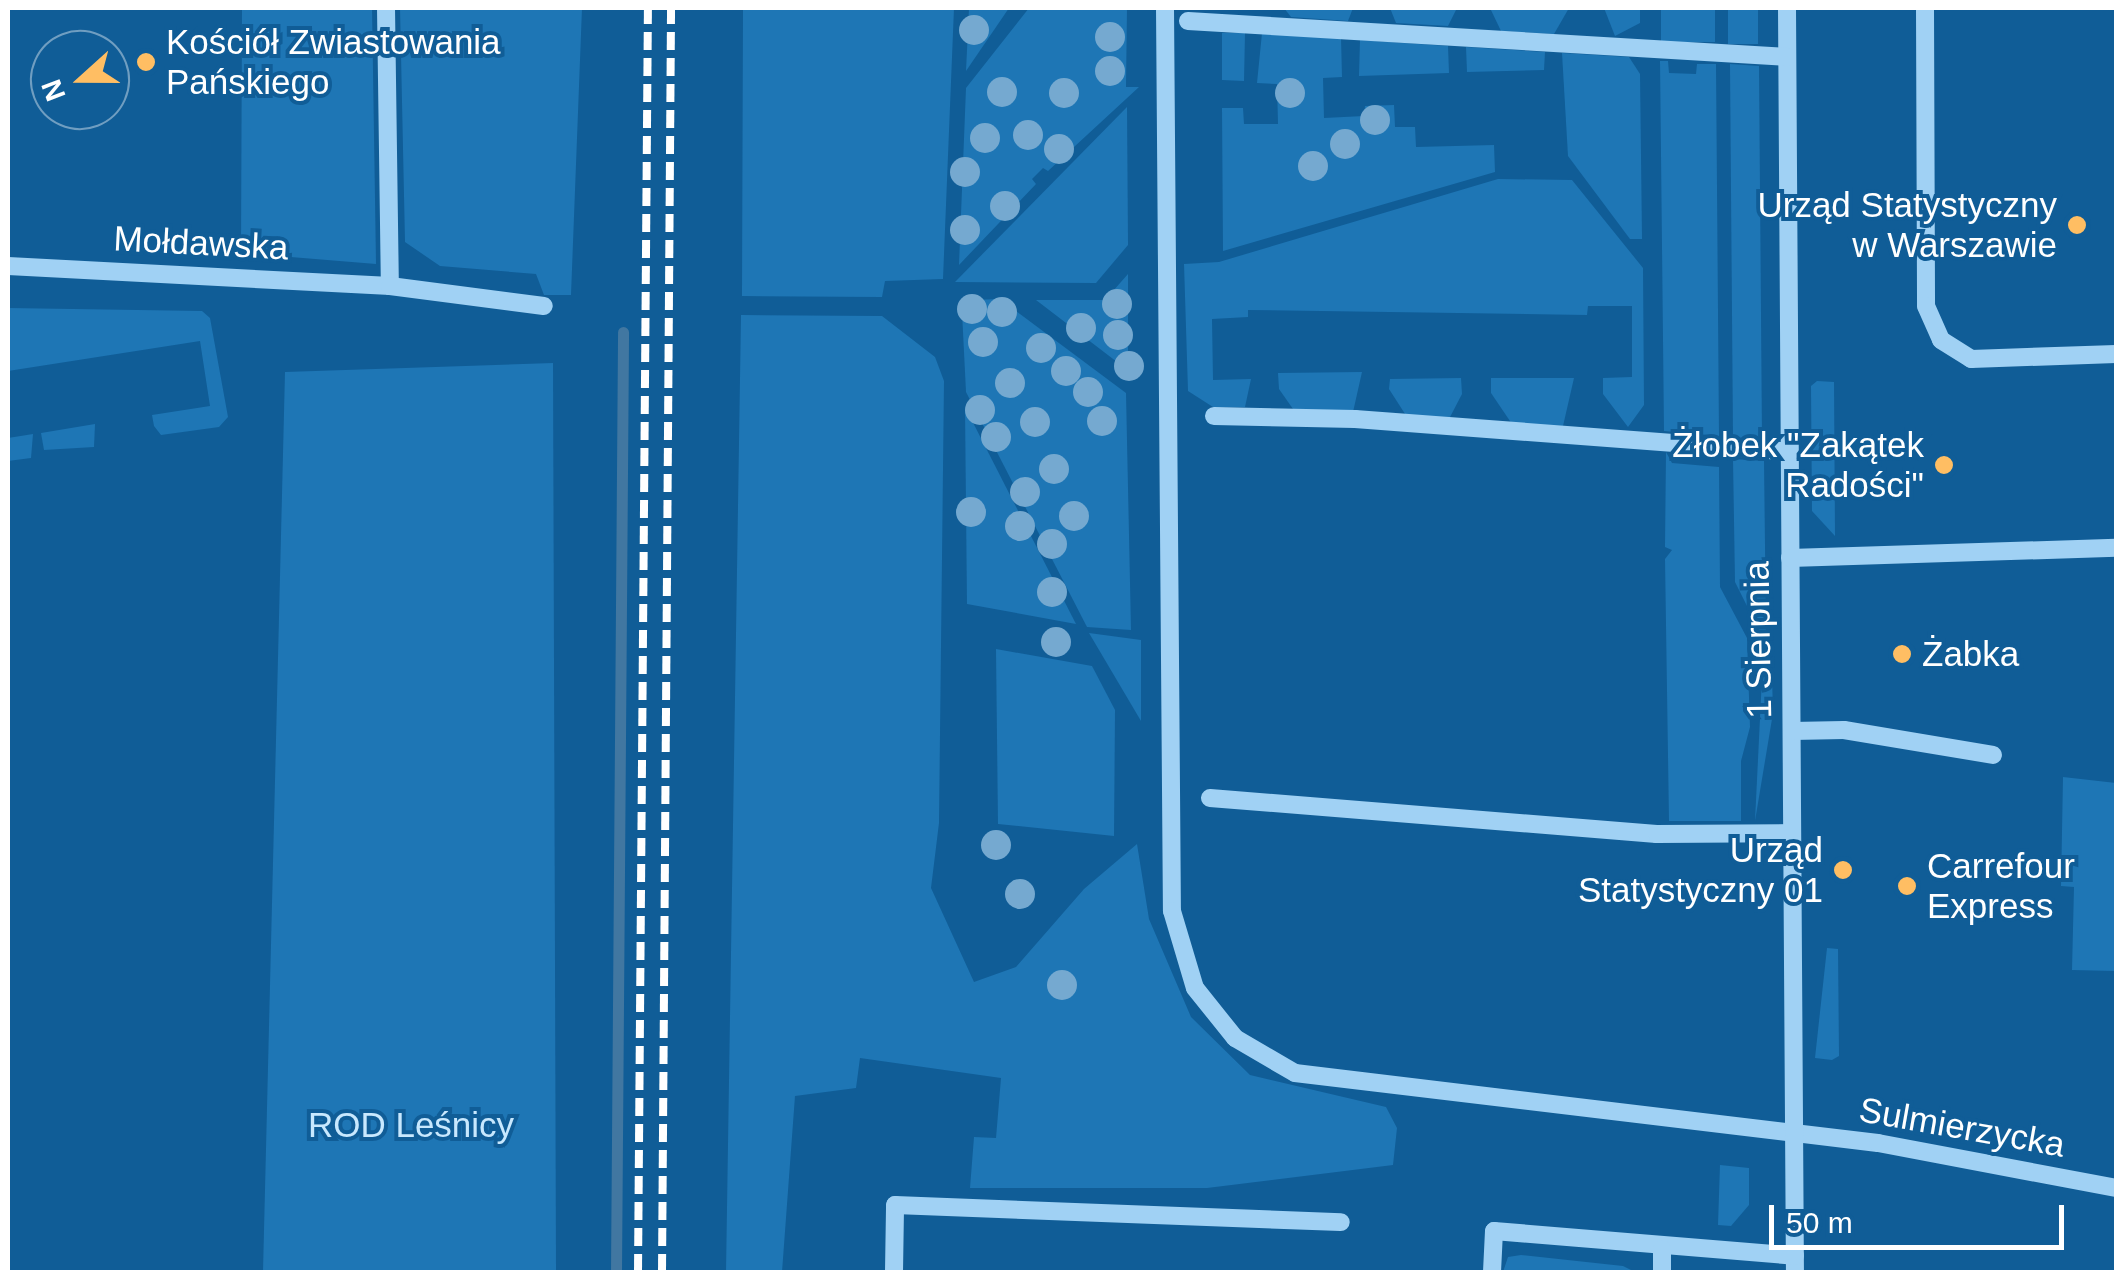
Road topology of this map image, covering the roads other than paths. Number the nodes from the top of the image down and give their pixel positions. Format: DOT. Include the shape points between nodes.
graph roads {
  1 [pos="386,8"];
  2 [pos="1166,8"];
  3 [pos="1787,8"];
  4 [pos="1924,8"];
  5 [pos="1188,21"];
  6 [pos="1787,57"];
  7 [pos="8,266"];
  8 [pos="390,286"];
  9 [pos="544,306"];
  10 [pos="2116,354"];
  11 [pos="1214,416"];
  12 [pos="1789,452"];
  13 [pos="2116,548"];
  14 [pos="1790,558"];
  15 [pos="1792,731"];
  16 [pos="1993,755"];
  17 [pos="1210,798"];
  18 [pos="1792,833"];
  19 [pos="1795,1135"];
  20 [pos="2116,1188"];
  21 [pos="1340,1222"];
  22 [pos="1662,1248"];
  23 [pos="1795,1264"];
  24 [pos="894,1272"];
  25 [pos="1492,1272"];
  26 [pos="1662,1272"];
  1 -- 8 [label="street"];
  2 -- 19 [label="street, Sulmierzycka" via="1172,911 1195,988 1235,1038 1295,1073"];
  3 -- 6 [label="street, 1 Sierpnia"];
  4 -- 10 [label="street" via="1926,306 1941,340 1971,360"];
  5 -- 6 [label="street"];
  6 -- 12 [label="street, 1 Sierpnia"];
  7 -- 8 [label="street, Mołdawska"];
  8 -- 9 [label="street, Mołdawska"];
  11 -- 12 [label="street" via="1355,419"];
  12 -- 14 [label="street, 1 Sierpnia"];
  13 -- 14 [label="street"];
  14 -- 15 [label="street, 1 Sierpnia"];
  15 -- 16 [label="street" via="1844,730"];
  15 -- 18 [label="street, 1 Sierpnia"];
  17 -- 18 [label="street" via="1657,834"];
  18 -- 19 [label="street, 1 Sierpnia"];
  19 -- 20 [label="street, Sulmierzycka" via="1878,1143"];
  19 -- 23 [label="street, 1 Sierpnia"];
  21 -- 24 [label="street" via="895,1205"];
  22 -- 23 [label="street"];
  22 -- 25 [label="street" via="1494,1231"];
  22 -- 26 [label="street"];
}
